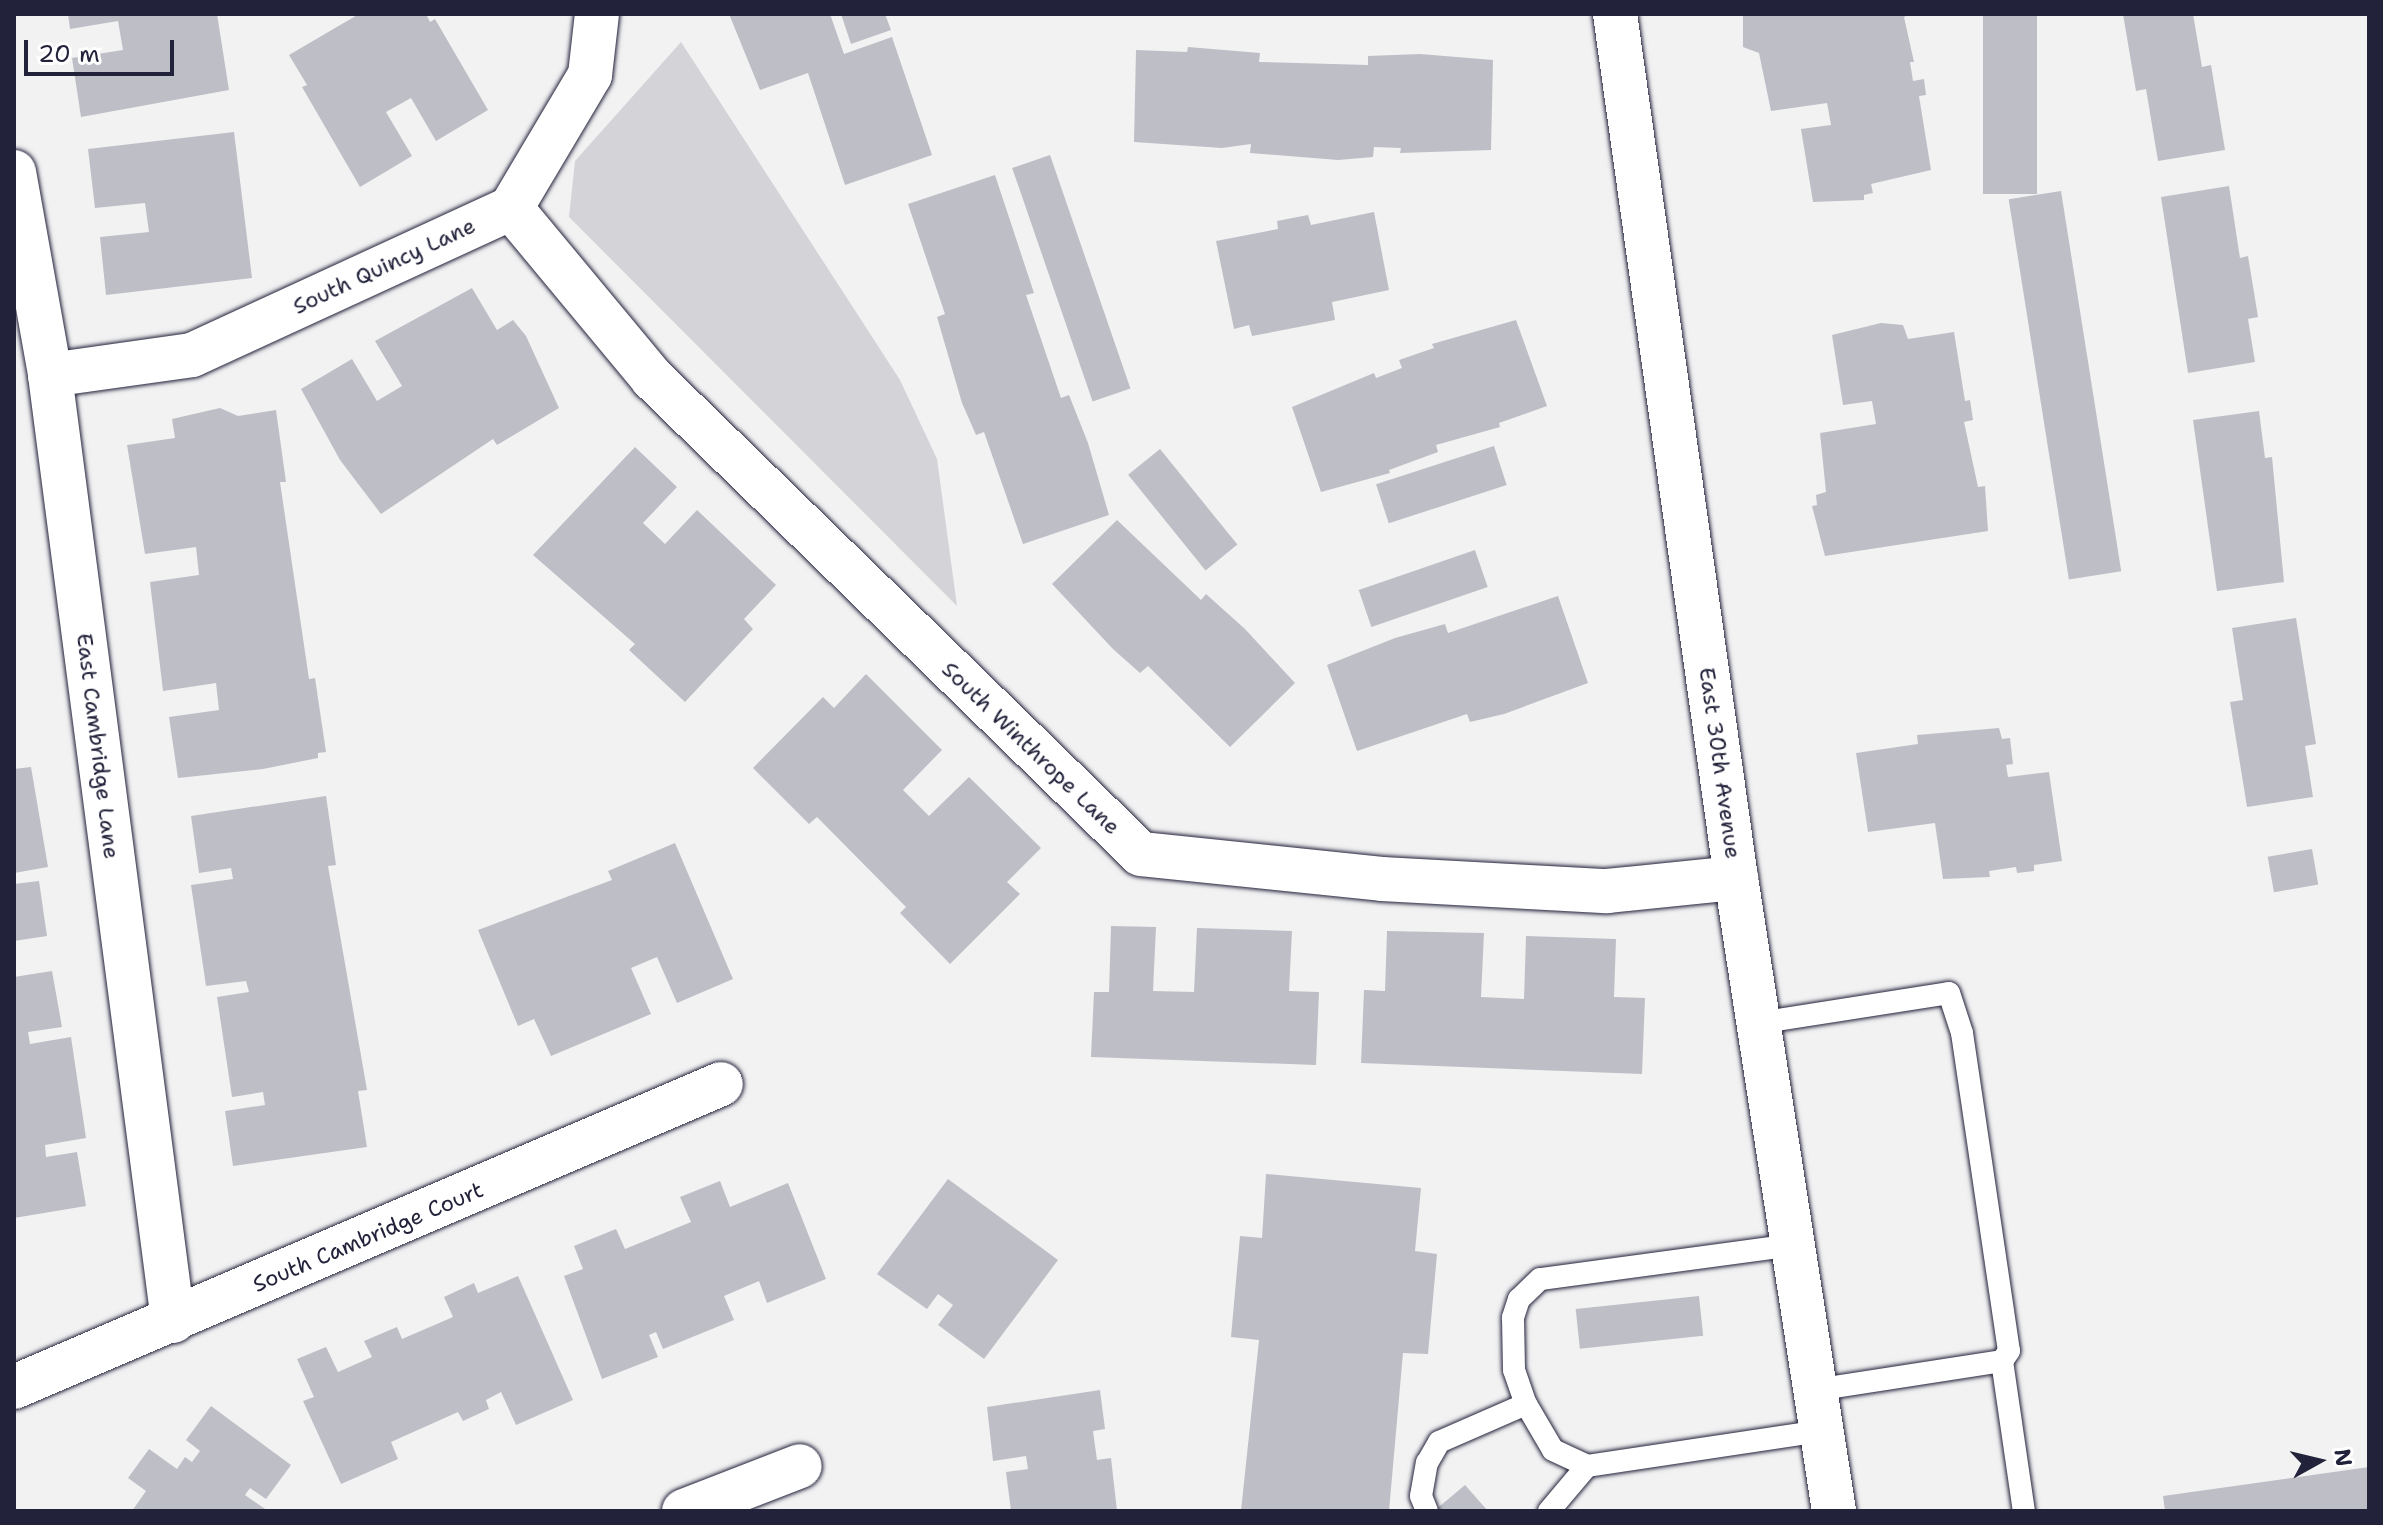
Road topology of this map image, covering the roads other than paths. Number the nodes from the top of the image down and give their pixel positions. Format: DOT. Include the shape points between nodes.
graph roads {
  1 [pos="597,14"];
  2 [pos="1615,14"];
  3 [pos="14,172"];
  4 [pos="511,208"];
  5 [pos="50,375"];
  6 [pos="1736,878"];
  7 [pos="1758,1023"];
  8 [pos="721,1084"];
  9 [pos="1793,1245"];
  10 [pos="173,1321"];
  11 [pos="2002,1361"];
  12 [pos="14,1387"];
  13 [pos="1526,1404"];
  14 [pos="1818,1411"];
  15 [pos="800,1466"];
  16 [pos="1587,1466"];
  17 [pos="684,1511"];
  18 [pos="1427,1511"];
  19 [pos="1549,1511"];
  20 [pos="1834,1511"];
  21 [pos="2024,1511"];
  1 -- 4 [label="street" via="590,75"];
  2 -- 6 [label="street, East 30th Avenue"];
  3 -- 5 [label="street, East Cambridge Lane"];
  4 -- 5 [label="street, South Quincy Lane" via="192,355"];
  4 -- 6 [label="street, South Winthrope Lane" via="652,378 1141,854 1382,879 1607,891"];
  5 -- 10 [label="street, East Cambridge Lane"];
  6 -- 7 [label="street, East 30th Avenue"];
  7 -- 9 [label="street, East 30th Avenue"];
  7 -- 11 [label="lane" via="1949,993 1962,1033 2009,1351"];
  8 -- 10 [label="street, South Cambridge Court"];
  9 -- 13 [label="lane" via="1540,1279 1519,1299 1513,1318 1514,1370"];
  9 -- 14 [label="street, East 30th Avenue"];
  10 -- 12 [label="street, South Cambridge Court"];
  11 -- 14 [label="lane"];
  11 -- 21 [label="lane"];
  13 -- 16 [label="lane" via="1553,1450"];
  13 -- 18 [label="lane" via="1439,1442 1427,1463 1421,1496"];
  14 -- 16 [label="lane"];
  14 -- 20 [label="street, East 30th Avenue"];
  15 -- 17 [label="street"];
  16 -- 19 [label="lane"];
}
